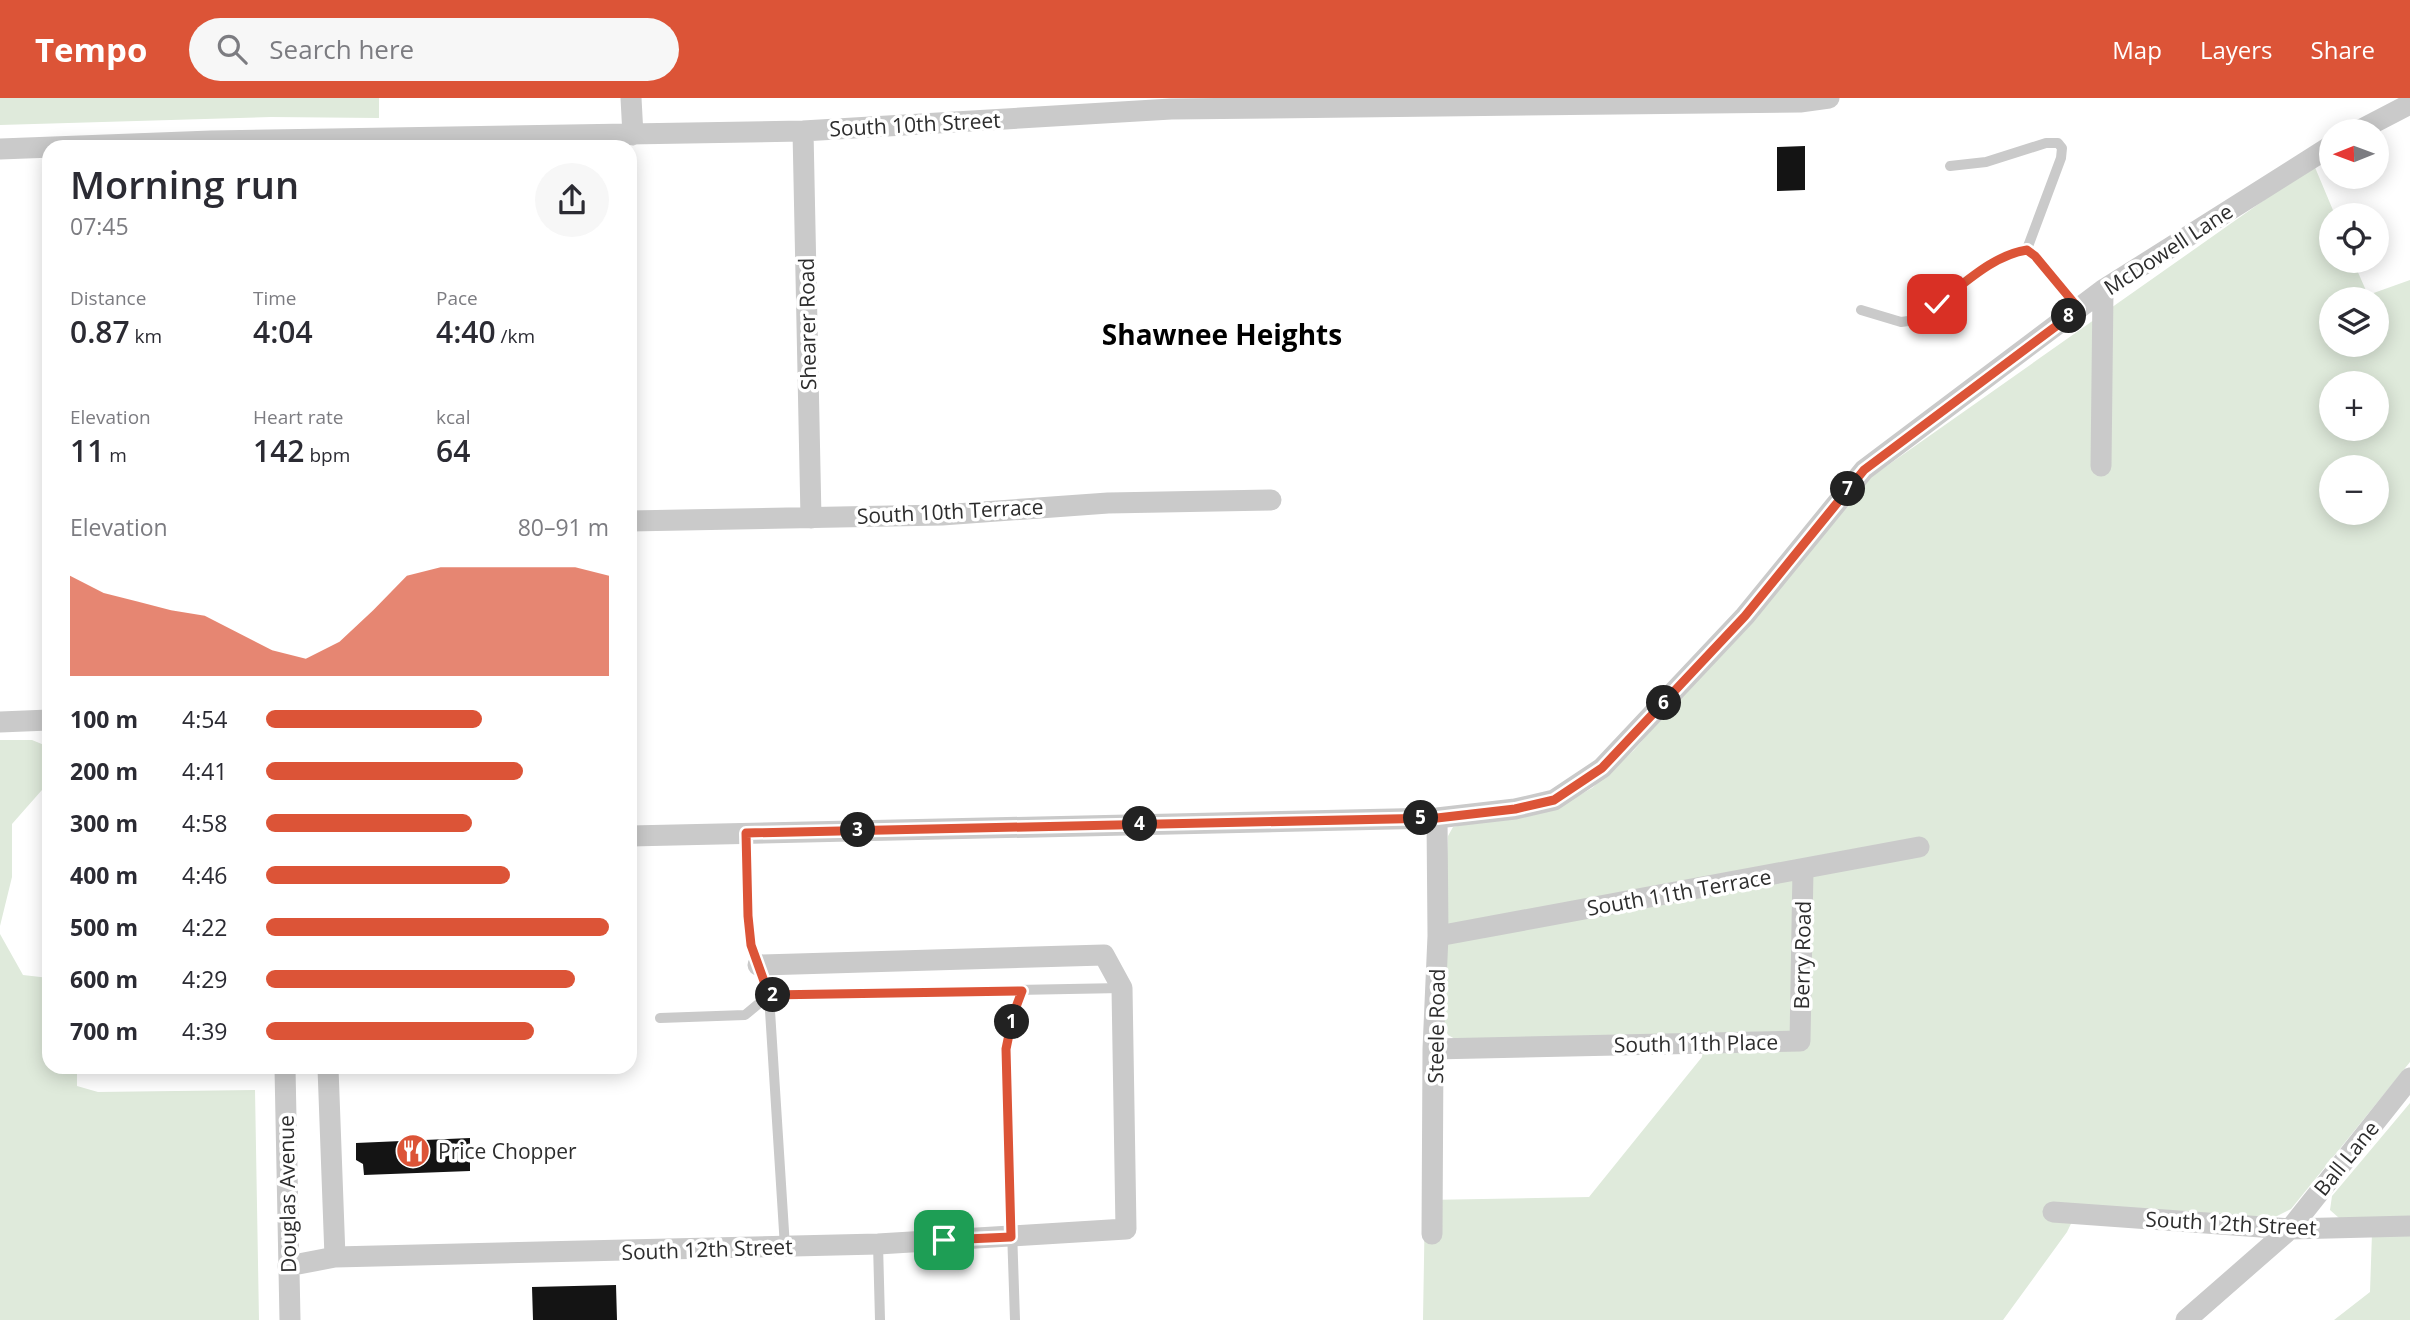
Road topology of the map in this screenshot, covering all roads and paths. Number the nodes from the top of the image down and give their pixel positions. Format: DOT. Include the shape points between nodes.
graph roads {
  1 [pos="631,98"];
  2 [pos="1829,98"];
  3 [pos="1175,104"];
  4 [pos="2410,104"];
  5 [pos="2381,119"];
  6 [pos="803,131"];
  7 [pos="633,135"];
  8 [pos="430,140"];
  9 [pos="42,148"];
  10 [pos="0,149"];
  11 [pos="2319,154"];
  12 [pos="1950,166"];
  13 [pos="2027,250"];
  14 [pos="2103,290"];
  15 [pos="2079,309"];
  16 [pos="1861,310"];
  17 [pos="2101,466"];
  18 [pos="1271,500"];
  19 [pos="811,517"];
  20 [pos="637,521"];
  21 [pos="42,720"];
  22 [pos="0,722"];
  23 [pos="1437,818"];
  24 [pos="746,833"];
  25 [pos="637,836"];
  26 [pos="1919,847"];
  27 [pos="1803,869"];
  28 [pos="1438,936"];
  29 [pos="758,965"];
  30 [pos="1122,988"];
  31 [pos="1022,991"];
  32 [pos="769,995"];
  33 [pos="660,1018"];
  34 [pos="1800,1041"];
  35 [pos="1433,1049"];
  36 [pos="285,1074"];
  37 [pos="328,1074"];
  38 [pos="2410,1078"];
  39 [pos="2053,1212"];
  40 [pos="2410,1226"];
  41 [pos="2290,1229"];
  42 [pos="1432,1234"];
  43 [pos="1011,1237"];
  44 [pos="878,1244"];
  45 [pos="785,1247"];
  46 [pos="335,1257"];
  47 [pos="288,1266"];
  48 [pos="290,1320"];
  49 [pos="880,1320"];
  50 [pos="1015,1320"];
  51 [pos="2186,1320"];
  1 -- 7 [label="street"];
  2 -- 3 [label="street, South 10th Street" via="1800,102"];
  3 -- 6 [label="street, South 10th Street"];
  4 -- 5 [label="street"];
  6 -- 7 [label="street, South 10th Street"];
  6 -- 19 [label="street, Shearer Road"];
  7 -- 8 [label="street, South 10th Street"];
  9 -- 10 [label="street, South 10th Street"];
  11 -- 14 [label="street, McDowell Lane"];
  12 -- 13 [label="lane" via="1986,162 2058,143 2061,158"];
  13 -- 15 [label="lane"];
  13 -- 16 [label="lane" via="1993,263 1916,320 1901,322"];
  14 -- 15 [label="street, McDowell Lane"];
  14 -- 17 [label="street"];
  15 -- 23 [label="street, McDowell Lane" via="1864,470 1745,616 1602,768 1554,800"];
  18 -- 19 [label="street, South 10th Terrace"];
  19 -- 20 [label="street, South 10th Terrace"];
  21 -- 22 [label="street"];
  23 -- 24 [label="street, McDowell Lane"];
  23 -- 28 [label="street, Steele Road"];
  24 -- 25 [label="street, McDowell Lane"];
  24 -- 29 [label="lane" via="748,916"];
  26 -- 27 [label="street, South 11th Terrace"];
  27 -- 28 [label="street, South 11th Terrace"];
  27 -- 34 [label="street, Berry Road"];
  28 -- 35 [label="street, Steele Road"];
  29 -- 30 [label="street" via="1104,955"];
  29 -- 32 [label="lane"];
  30 -- 31 [label="lane"];
  30 -- 43 [label="street, South 12th Street" via="1126,1230"];
  31 -- 32 [label="lane"];
  31 -- 43 [label="lane" via="1006,1049"];
  32 -- 33 [label="lane" via="745,1016"];
  32 -- 45 [label="lane"];
  34 -- 35 [label="street, South 11th Place"];
  35 -- 42 [label="street, Steele Road"];
  36 -- 47 [label="street, Douglas Avenue"];
  37 -- 46 [label="street"];
  38 -- 41 [label="street, Ball Lane"];
  39 -- 41 [label="street, South 12th Street"];
  40 -- 41 [label="street, South 12th Street"];
  41 -- 51 [label="street, Ball Lane"];
  43 -- 44 [label="street, South 12th Street"];
  43 -- 50 [label="lane"];
  44 -- 45 [label="street, South 12th Street"];
  44 -- 49 [label="lane"];
  45 -- 46 [label="street, South 12th Street"];
  46 -- 47 [label="street, South 12th Street"];
  47 -- 48 [label="street, Douglas Avenue"];
}
